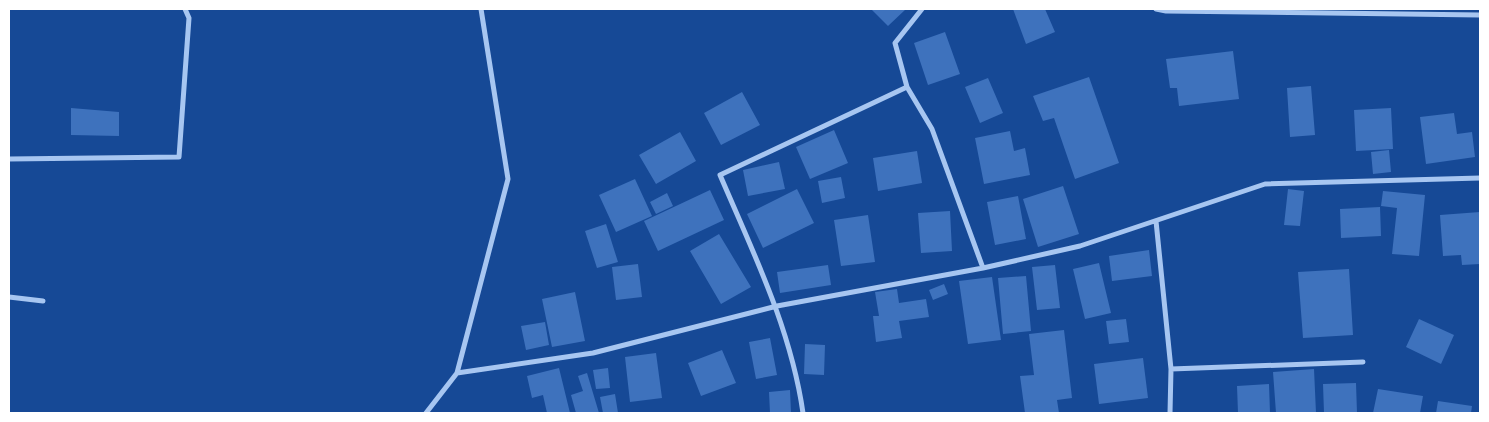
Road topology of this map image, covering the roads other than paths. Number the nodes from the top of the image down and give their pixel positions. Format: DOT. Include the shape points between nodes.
graph roads {
  1 [pos="185,9"];
  2 [pos="481,9"];
  3 [pos="922,9"];
  4 [pos="1156,9"];
  5 [pos="1480,15"];
  6 [pos="906,87"];
  7 [pos="9,159"];
  8 [pos="1480,178"];
  9 [pos="1156,221"];
  10 [pos="983,268"];
  11 [pos="9,297"];
  12 [pos="43,301"];
  13 [pos="777,306"];
  14 [pos="1363,362"];
  15 [pos="1170,369"];
  16 [pos="457,373"];
  17 [pos="426,413"];
  18 [pos="803,413"];
  19 [pos="1170,413"];
  1 -- 7 [label="street" via="189,18 179,157"];
  2 -- 16 [label="street" via="508,179"];
  3 -- 6 [label="street" via="895,43"];
  4 -- 5 [label="street"];
  6 -- 10 [label="street" via="932,128"];
  6 -- 13 [label="street" via="720,175"];
  8 -- 9 [label="street" via="1265,184"];
  9 -- 10 [label="street" via="1080,246"];
  9 -- 15 [label="street"];
  10 -- 13 [label="street"];
  11 -- 12 [label="street"];
  13 -- 16 [label="street" via="593,353"];
  13 -- 18 [label="street"];
  14 -- 15 [label="street"];
  15 -- 19 [label="street"];
  16 -- 17 [label="street"];
}
